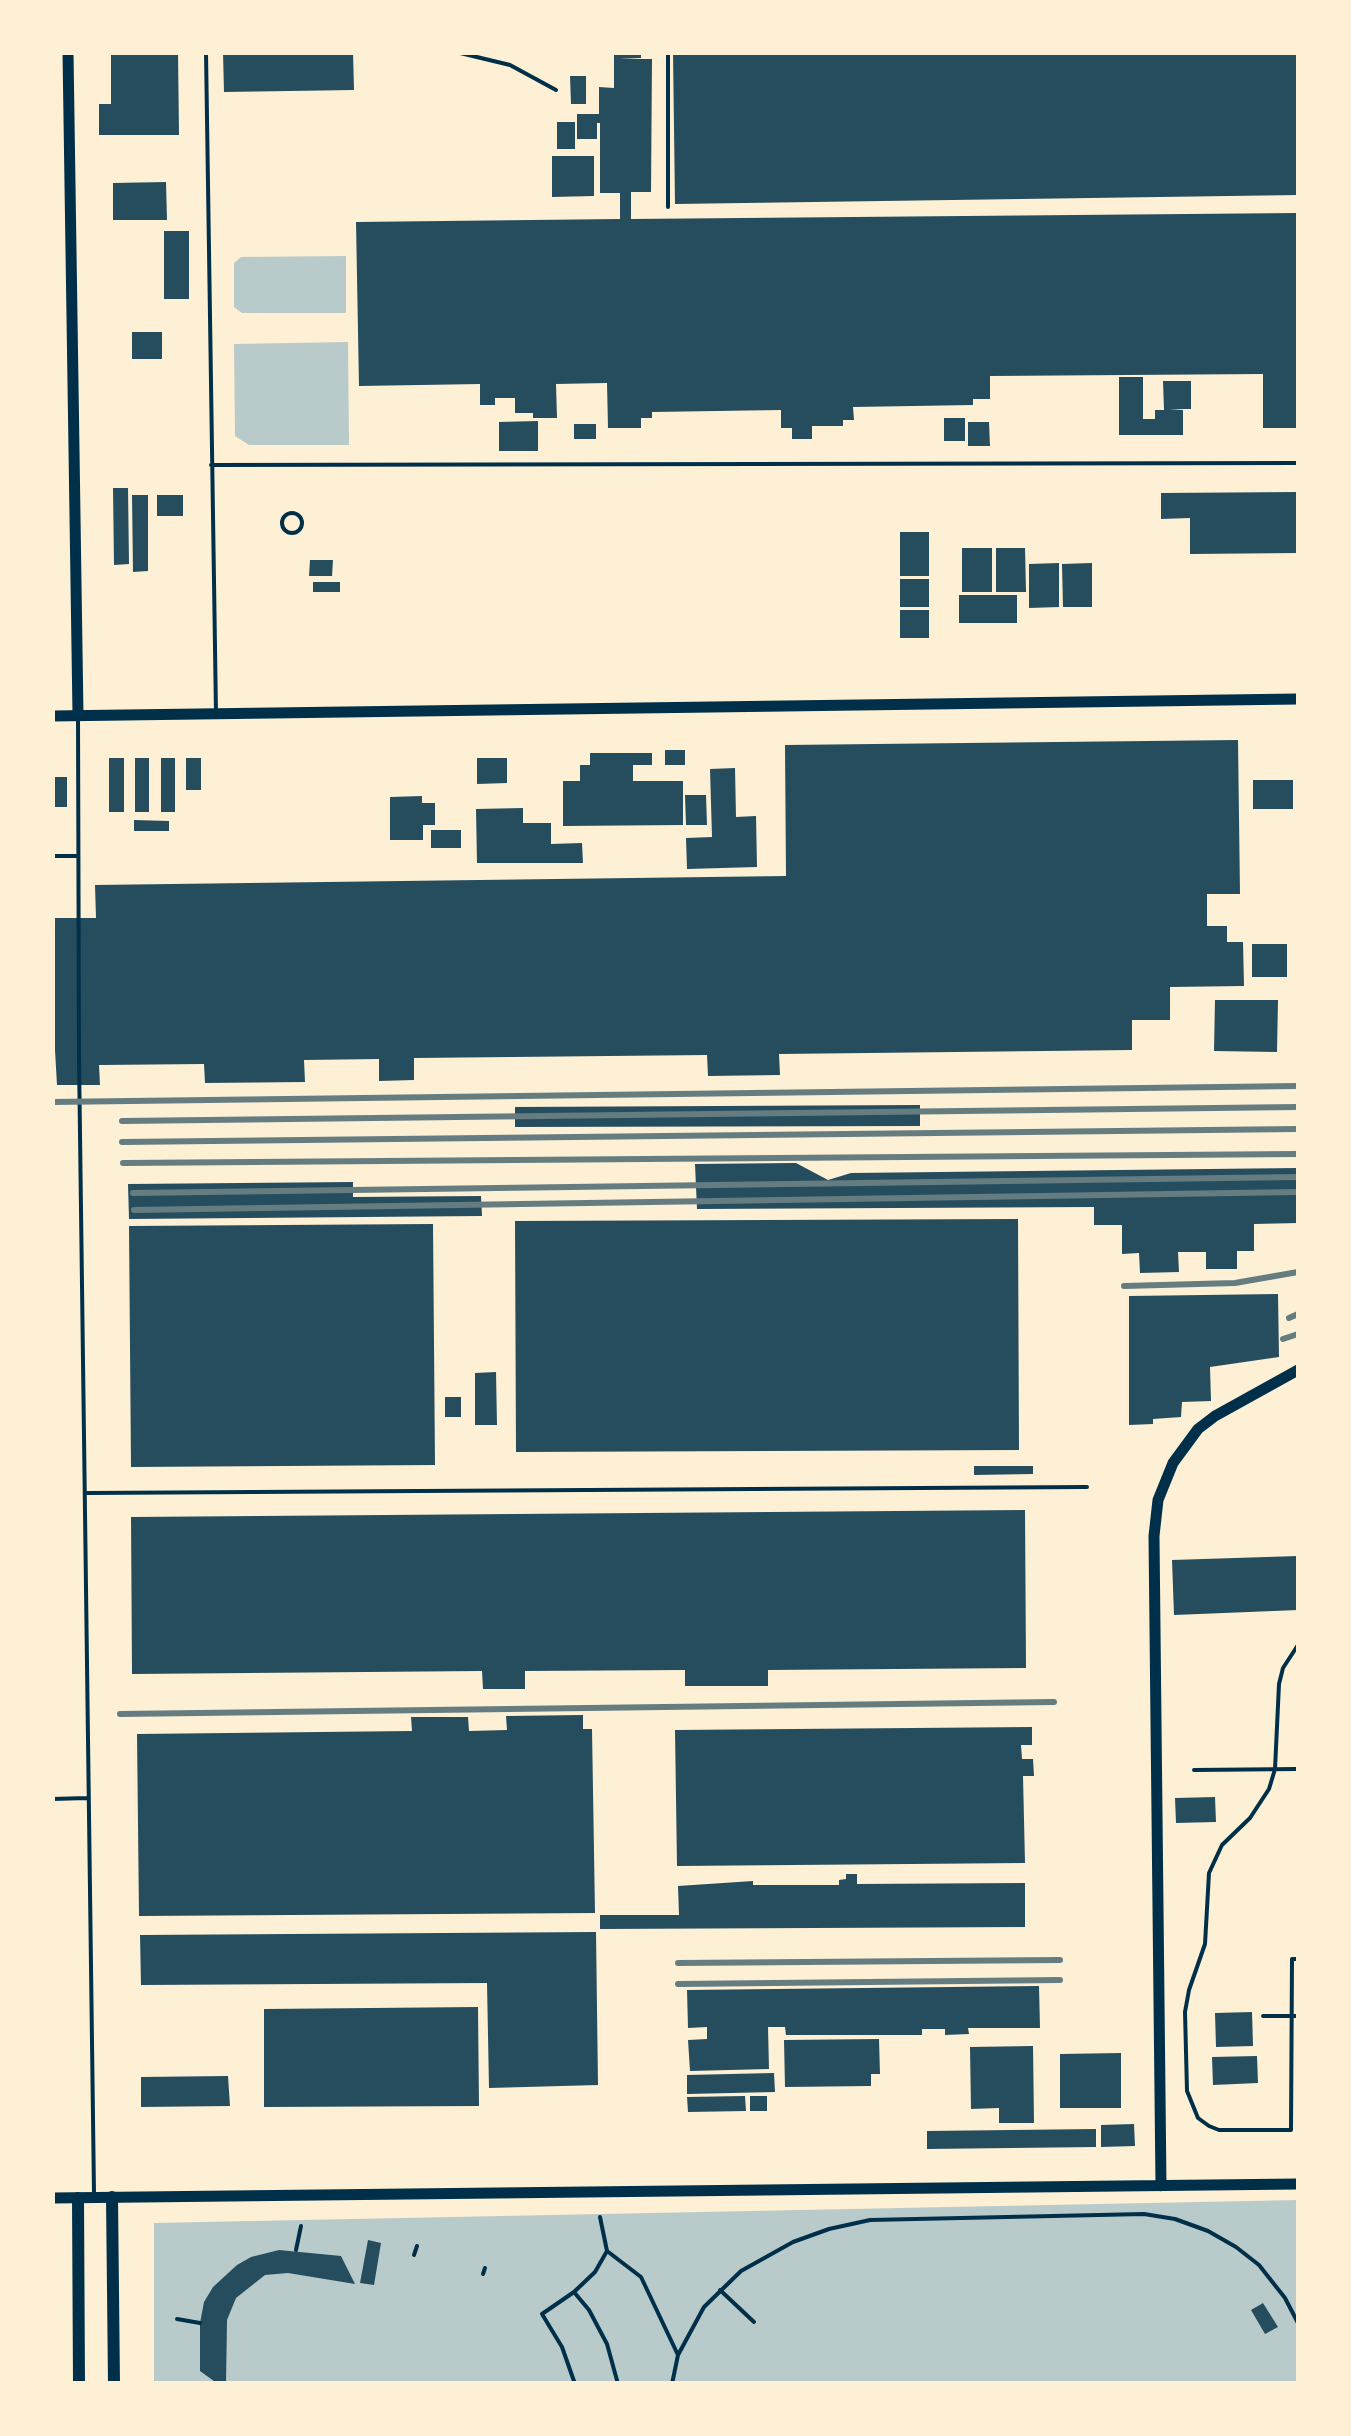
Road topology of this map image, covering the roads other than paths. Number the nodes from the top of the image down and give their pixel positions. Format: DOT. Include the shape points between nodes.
graph roads {
  1 [pos="68,52"];
  2 [pos="206,52"];
  3 [pos="668,52"];
  4 [pos="668,207"];
  5 [pos="1298,462"];
  6 [pos="212,465"];
  7 [pos="1298,700"];
  8 [pos="216,714"];
  9 [pos="78,715"];
  10 [pos="52,716"];
  11 [pos="52,856"];
  12 [pos="78,856"];
  13 [pos="1298,1370"];
  14 [pos="1087,1487"];
  15 [pos="86,1493"];
  16 [pos="1298,1645"];
  17 [pos="1275,1769"];
  18 [pos="1298,1769"];
  19 [pos="1194,1770"];
  20 [pos="87,1798"];
  21 [pos="52,1799"];
  22 [pos="1298,1959"];
  23 [pos="1263,2016"];
  24 [pos="1291,2016"];
  25 [pos="1298,2016"];
  26 [pos="1298,2184"];
  27 [pos="1161,2186"];
  28 [pos="94,2197"];
  29 [pos="112,2197"];
  30 [pos="52,2198"];
  31 [pos="78,2198"];
  32 [pos="79,2384"];
  33 [pos="114,2384"];
  1 -- 9 [label="street"];
  2 -- 6 [label="lane"];
  3 -- 4 [label="lane"];
  5 -- 6 [label="lane"];
  6 -- 8 [label="lane"];
  7 -- 8 [label="street"];
  8 -- 9 [label="street"];
  9 -- 10 [label="street"];
  9 -- 12 [label="lane"];
  11 -- 12 [label="lane"];
  12 -- 15 [label="lane"];
  13 -- 27 [label="street" via="1198,1429 1173,1463 1158,1500"];
  14 -- 15 [label="lane"];
  15 -- 20 [label="lane"];
  16 -- 17 [label="lane" via="1279,1684"];
  17 -- 18 [label="lane"];
  17 -- 19 [label="lane"];
  17 -- 24 [label="lane" via="1261,1801 1228,1836 1209,1873 1205,1944 1186,2012 1187,2091 1198,2118 1218,2130 1291,2130"];
  20 -- 21 [label="lane"];
  20 -- 28 [label="lane"];
  22 -- 24 [label="lane" via="1292,1959"];
  23 -- 24 [label="lane"];
  24 -- 25 [label="lane"];
  26 -- 27 [label="street"];
  27 -- 29 [label="street"];
  28 -- 29 [label="street"];
  28 -- 31 [label="street"];
  29 -- 33 [label="main road"];
  30 -- 31 [label="street"];
  31 -- 32 [label="main road"];
}
